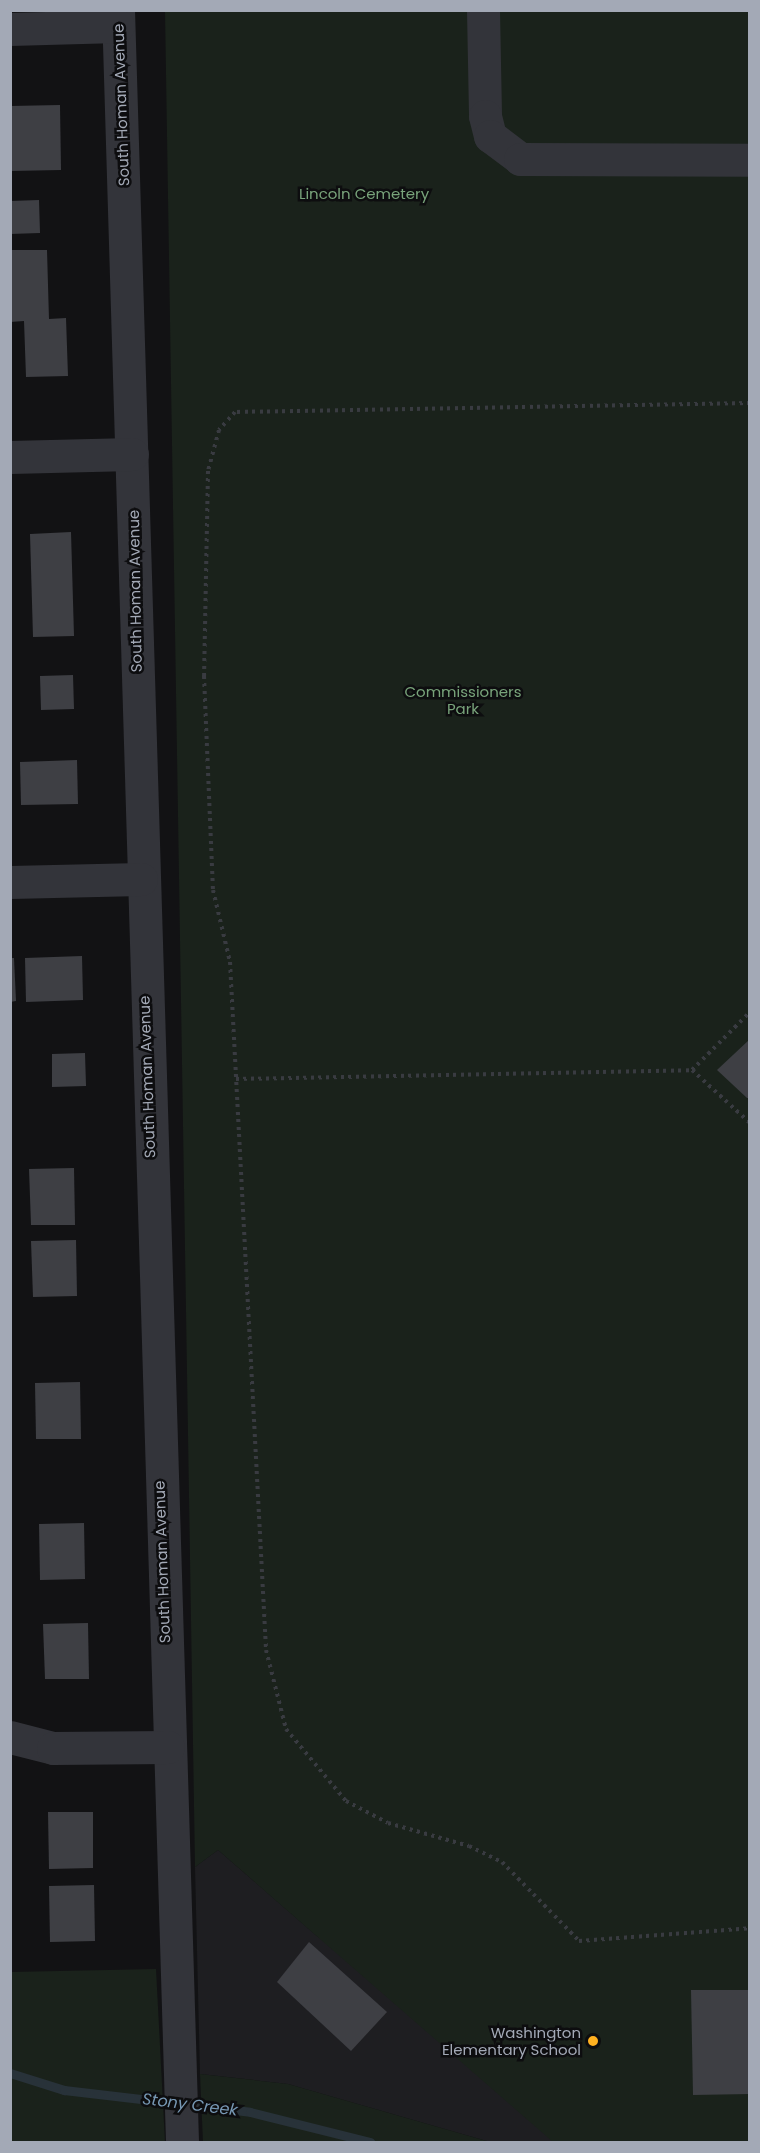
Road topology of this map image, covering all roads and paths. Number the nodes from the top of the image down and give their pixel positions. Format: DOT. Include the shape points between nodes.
graph roads {
  1 [pos="483,10"];
  2 [pos="118,19"];
  3 [pos="10,29"];
  4 [pos="750,160"];
  5 [pos="750,403"];
  6 [pos="132,454"];
  7 [pos="10,457"];
  8 [pos="141,879"];
  9 [pos="10,882"];
  10 [pos="750,1012"];
  11 [pos="692,1070"];
  12 [pos="236,1079"];
  13 [pos="750,1124"];
  14 [pos="10,1737"];
  15 [pos="168,1747"];
  16 [pos="750,1928"];
  17 [pos="181,2120"];
  1 -- 4 [label="street" via="485,116 490,136 519,159"];
  2 -- 3 [label="street"];
  2 -- 6 [label="street, South Homan Avenue"];
  5 -- 12 [label="path" via="267,408 236,411 225,419 207,471 204,676 213,890 227,936"];
  6 -- 7 [label="street"];
  6 -- 8 [label="street, South Homan Avenue"];
  8 -- 9 [label="street"];
  8 -- 15 [label="street, South Homan Avenue"];
  10 -- 11 [label="path"];
  11 -- 12 [label="path"];
  11 -- 13 [label="path"];
  12 -- 16 [label="path" via="266,1650 285,1729 346,1801 388,1823 469,1846 502,1862 579,1941"];
  14 -- 15 [label="street" via="53,1748"];
  15 -- 17 [label="street, South Homan Avenue"];
}
